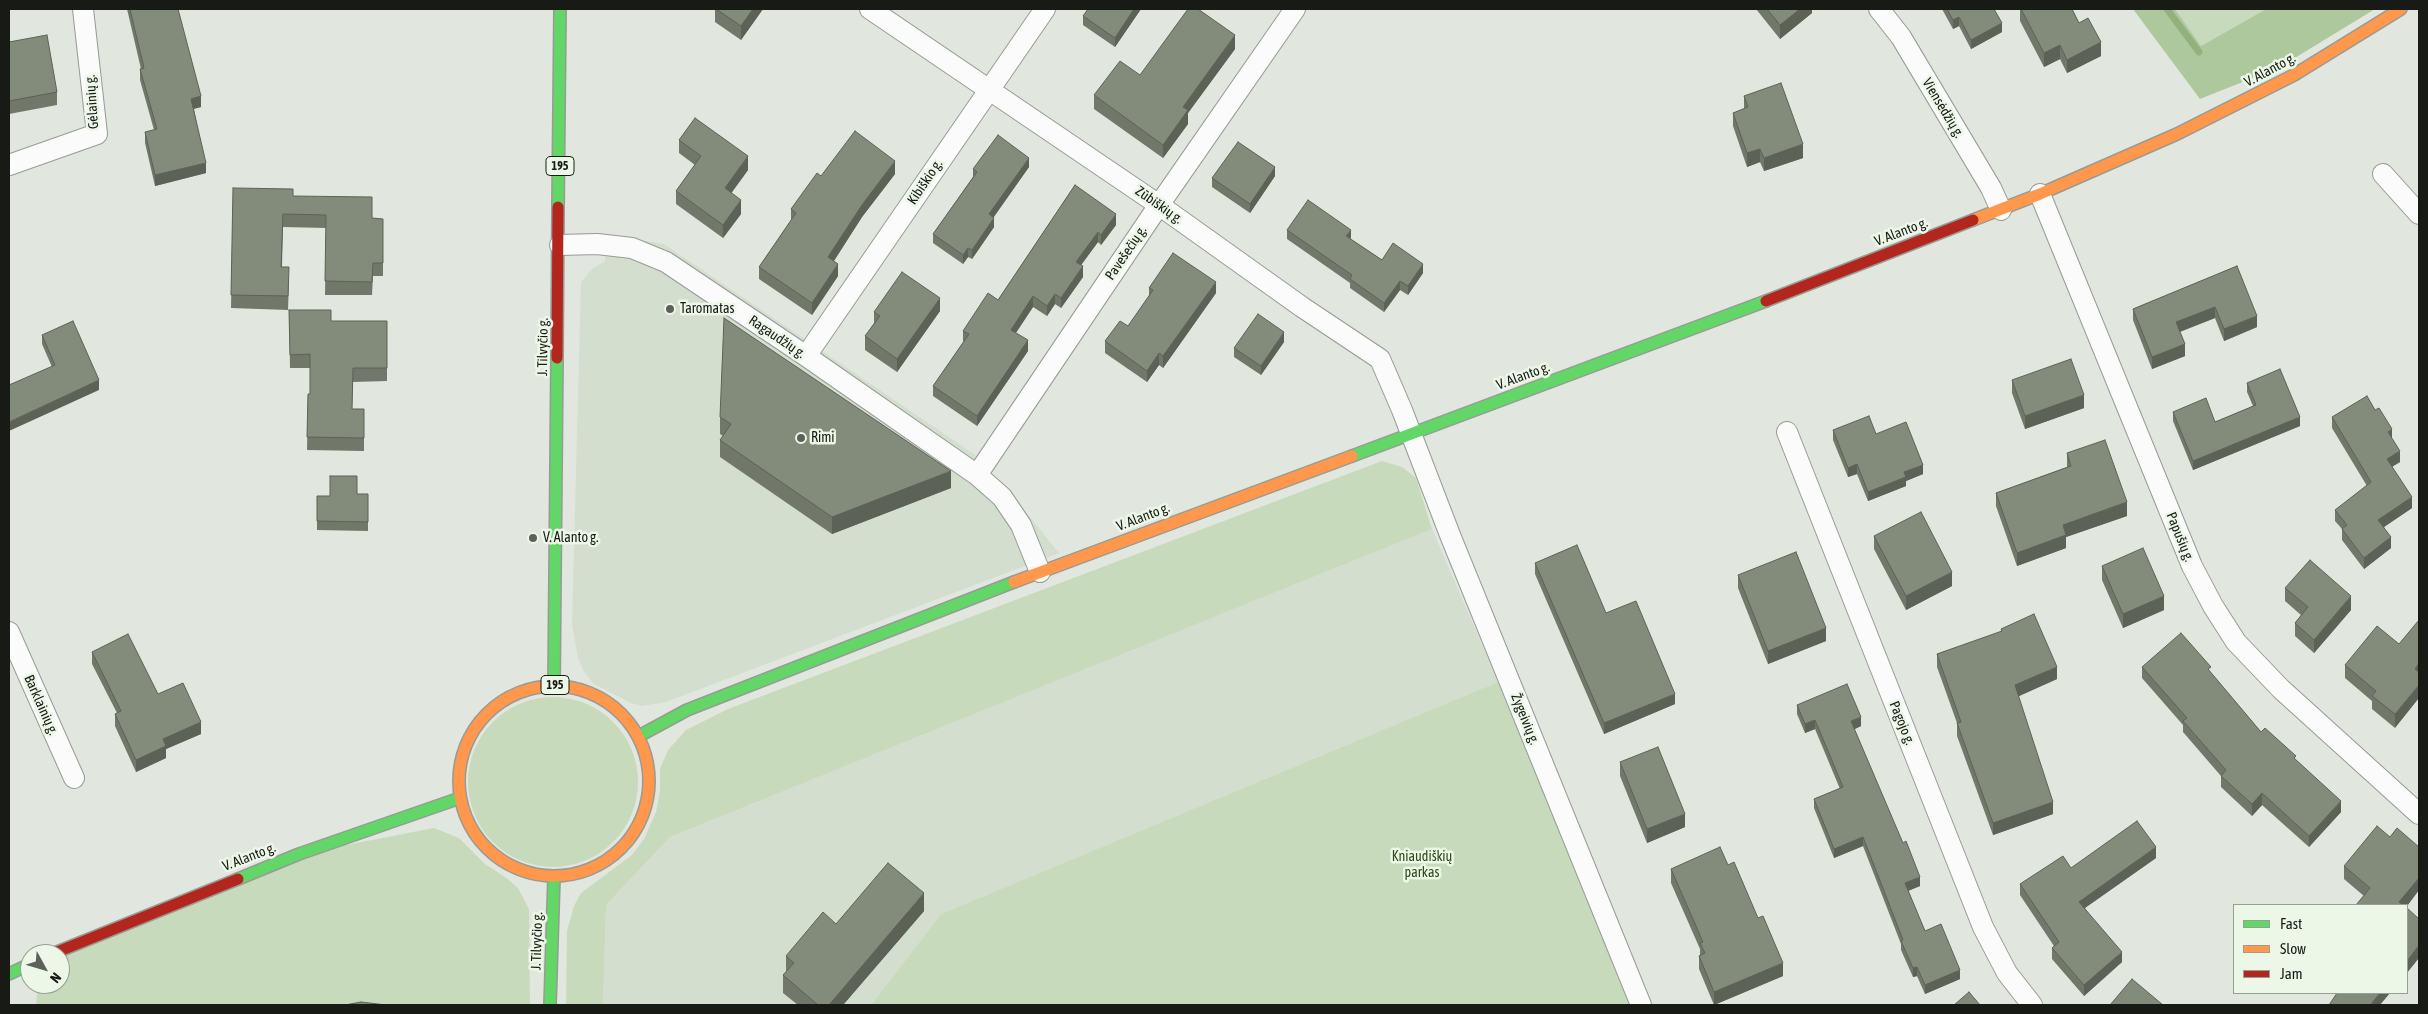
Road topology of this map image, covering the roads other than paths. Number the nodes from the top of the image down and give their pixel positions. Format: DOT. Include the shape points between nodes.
graph roads {
  1 [pos="83,9"];
  2 [pos="560,9"];
  3 [pos="870,9"];
  4 [pos="1045,9"];
  5 [pos="1295,9"];
  6 [pos="1879,9"];
  7 [pos="2401,9"];
  8 [pos="990,89"];
  9 [pos="9,165"];
  10 [pos="2383,174"];
  11 [pos="2040,194"];
  12 [pos="1159,205"];
  13 [pos="2001,210"];
  14 [pos="2419,214"];
  15 [pos="560,245"];
  16 [pos="806,356"];
  17 [pos="1787,432"];
  18 [pos="1410,433"];
  19 [pos="977,475"];
  20 [pos="1040,572"];
  21 [pos="9,632"];
  22 [pos="554,685"];
  23 [pos="639,736"];
  24 [pos="74,778"];
  25 [pos="460,798"];
  26 [pos="2419,814"];
  27 [pos="554,877"];
  28 [pos="70,947"];
  29 [pos="550,1005"];
  30 [pos="1641,1005"];
  31 [pos="2032,1005"];
  1 -- 9 [label="street, Gėlainių g." via="97,134"];
  2 -- 15 [label="main road, J. Tilvyčio g. / 195"];
  3 -- 8 [label="street, Zūbiškių g."];
  4 -- 8 [label="street, Kibiškio g."];
  5 -- 12 [label="street, Pavešečių g."];
  6 -- 13 [label="street, Viensėdžių g." via="1901,37"];
  7 -- 11 [label="main road, V. Alanto g." via="2294,76 2177,134"];
  8 -- 12 [label="street, Zūbiškių g."];
  8 -- 16 [label="street, Kibiškio g."];
  10 -- 14 [label="street"];
  11 -- 13 [label="main road, V. Alanto g."];
  11 -- 26 [label="street, Papušių g." via="2192,566 2213,606 2236,642 2282,690"];
  12 -- 18 [label="street, Zūbiškių g." via="1380,358"];
  12 -- 19 [label="street, Pavešečių g."];
  13 -- 18 [label="main road, V. Alanto g." via="1726,317"];
  15 -- 16 [label="street, Ragaudžių g." via="597,244 632,248 666,262"];
  15 -- 22 [label="main road, J. Tilvyčio g. / 195"];
  16 -- 19 [label="street, Ragaudžių g."];
  17 -- 31 [label="street, Pagojo g." via="1983,927 2007,972"];
  18 -- 20 [label="main road, V. Alanto g."];
  18 -- 30 [label="street, Žygeivių g."];
  19 -- 20 [label="street, Ragaudžių g." via="1002,497 1021,525"];
  20 -- 23 [label="main road, V. Alanto g." via="687,710"];
  21 -- 24 [label="street, Barklainių g."];
  22 -- 23 [label="main road, 195" via="580,689 604,699 624,715"];
  22 -- 25 [label="main road, 195" via="515,694 496,705 481,720 469,737 462,757"];
  23 -- 27 [label="main road, 195" via="648,760 650,784 646,808 636,832 620,851 601,865 578,874"];
  25 -- 27 [label="main road, 195" via="471,828 492,855 521,871"];
  25 -- 28 [label="main road, V. Alanto g." via="299,854"];
  27 -- 29 [label="main road, J. Tilvyčio g."];
}
